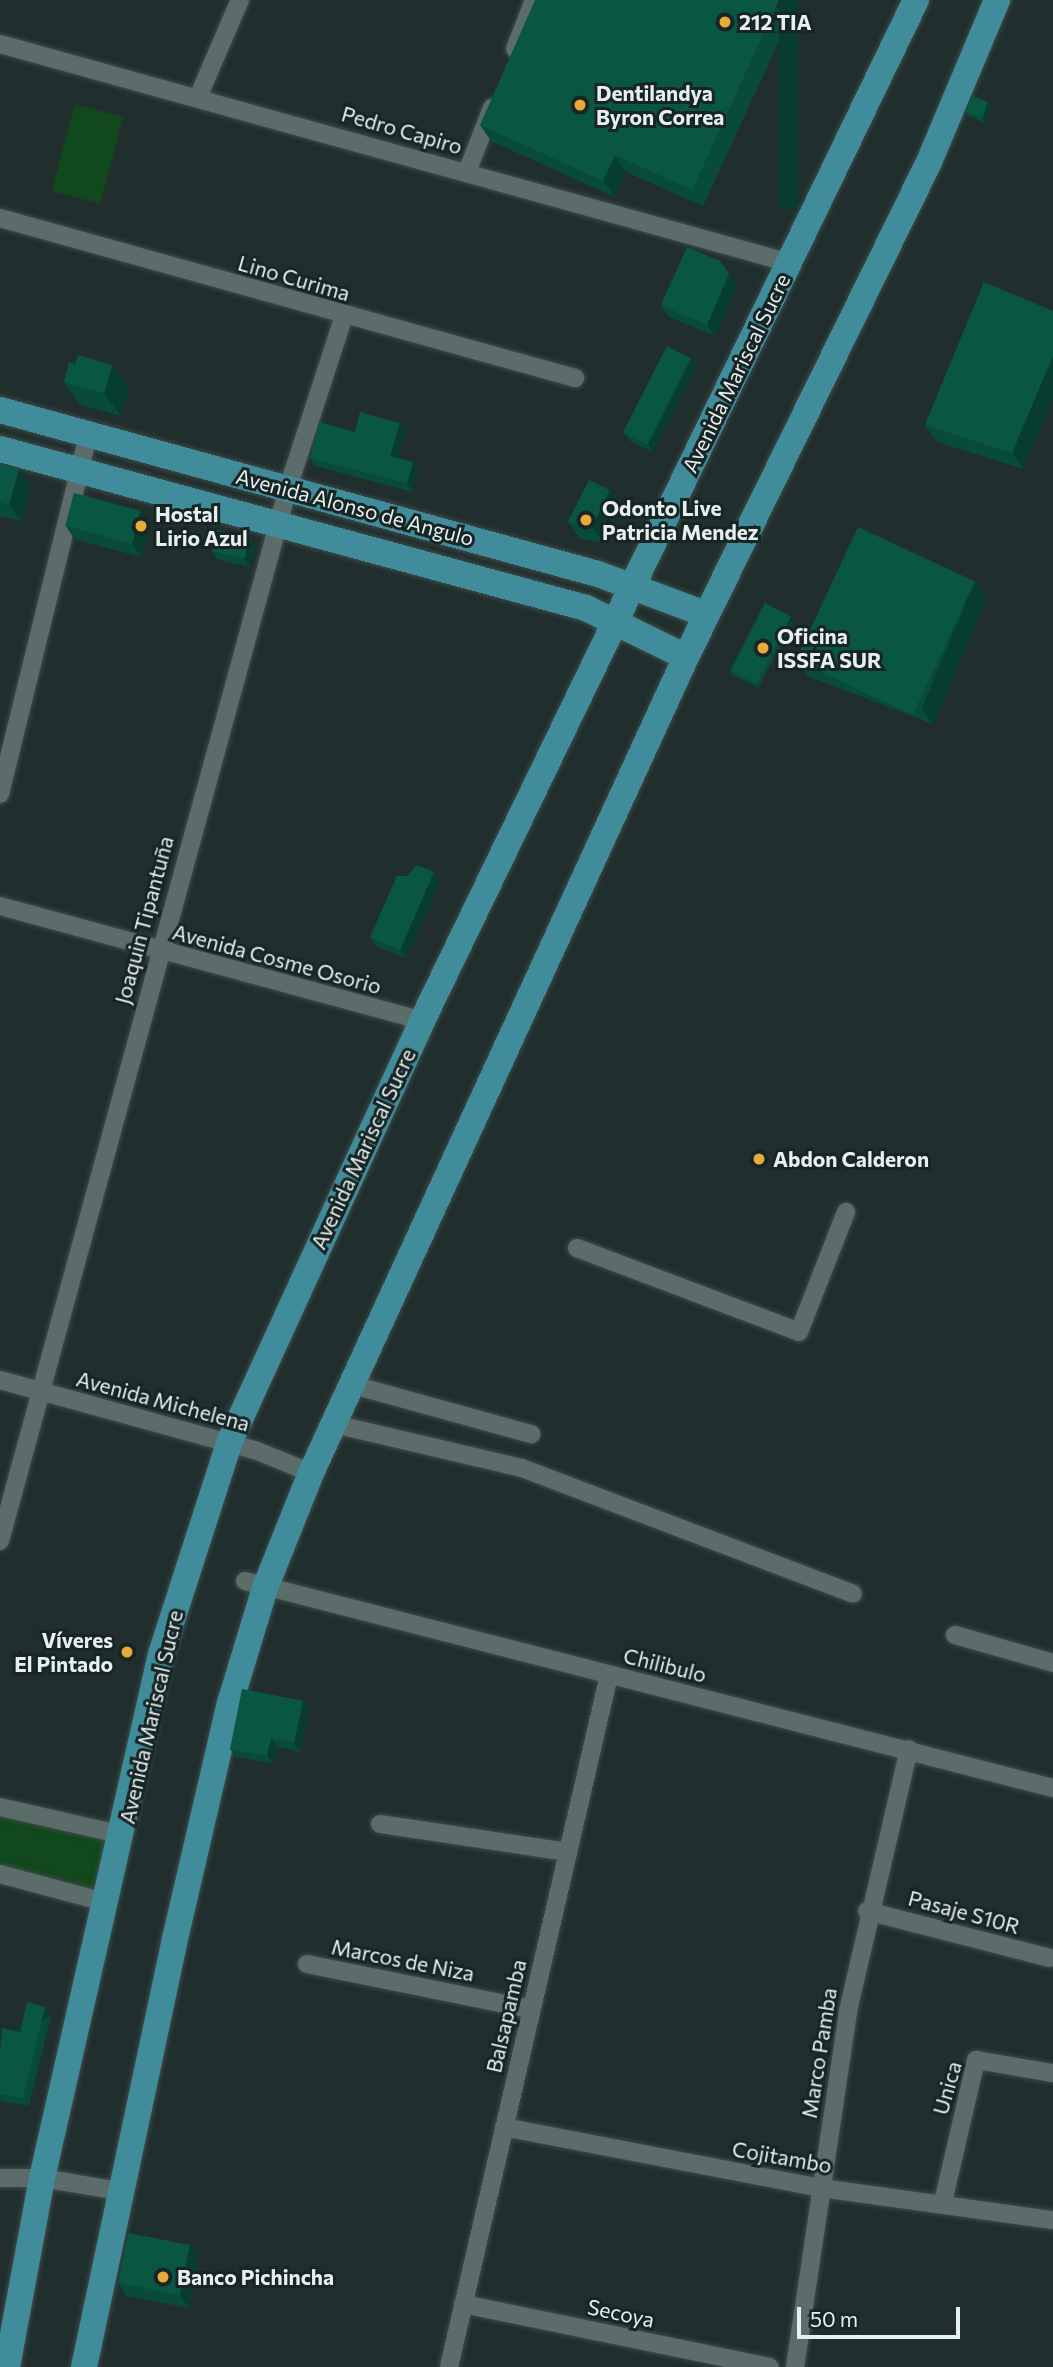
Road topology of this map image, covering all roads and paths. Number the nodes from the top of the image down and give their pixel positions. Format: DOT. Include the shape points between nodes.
graph roads {
  1 [pos="240,0"];
  2 [pos="534,0"];
  3 [pos="916,0"];
  4 [pos="997,0"];
  5 [pos="0,44"];
  6 [pos="199,95"];
  7 [pos="467,172"];
  8 [pos="0,218"];
  9 [pos="790,263"];
  10 [pos="344,316"];
  11 [pos="575,378"];
  12 [pos="0,410"];
  13 [pos="88,436"];
  14 [pos="0,449"];
  15 [pos="78,470"];
  16 [pos="288,488"];
  17 [pos="279,524"];
  18 [pos="630,588"];
  19 [pos="705,614"];
  20 [pos="614,623"];
  21 [pos="686,657"];
  22 [pos="0,794"];
  23 [pos="0,906"];
  24 [pos="158,952"];
  25 [pos="422,1021"];
  26 [pos="846,1212"];
  27 [pos="577,1248"];
  28 [pos="0,1380"];
  29 [pos="353,1385"];
  30 [pos="42,1392"];
  31 [pos="334,1424"];
  32 [pos="531,1434"];
  33 [pos="229,1443"];
  34 [pos="312,1473"];
  35 [pos="0,1541"];
  36 [pos="255,1585"];
  37 [pos="853,1594"];
  38 [pos="955,1635"];
  39 [pos="1053,1663"];
  40 [pos="609,1675"];
  41 [pos="909,1749"];
  42 [pos="1053,1788"];
  43 [pos="0,1807"];
  44 [pos="380,1824"];
  45 [pos="123,1835"];
  46 [pos="567,1852"];
  47 [pos="0,1874"];
  48 [pos="108,1903"];
  49 [pos="867,1911"];
  50 [pos="1050,1958"];
  51 [pos="307,1964"];
  52 [pos="531,2009"];
  53 [pos="1053,2073"];
  54 [pos="504,2127"];
  55 [pos="42,2178"];
  56 [pos="0,2179"];
  57 [pos="821,2188"];
  58 [pos="120,2191"];
  59 [pos="943,2202"];
  60 [pos="1053,2220"];
  61 [pos="463,2304"];
  62 [pos="5,2357"];
  63 [pos="84,2367"];
  64 [pos="449,2367"];
  65 [pos="770,2367"];
  66 [pos="795,2367"];
  1 -- 6 [label="street"];
  2 -- 7 [label="street"];
  3 -- 9 [label="main road, Avenida Mariscal Sucre"];
  4 -- 19 [label="main road" via="929,162"];
  5 -- 6 [label="street, Pedro Capiro"];
  6 -- 7 [label="street, Pedro Capiro"];
  7 -- 9 [label="street, Pedro Capiro"];
  8 -- 10 [label="street, Lino Curima"];
  9 -- 18 [label="main road, Avenida Mariscal Sucre"];
  10 -- 11 [label="street, Lino Curima"];
  10 -- 16 [label="street, Joaquin Tipantuña"];
  12 -- 13 [label="main road, Avenida Alonso de Angulo"];
  13 -- 15 [label="street"];
  13 -- 16 [label="main road, Avenida Alonso de Angulo"];
  14 -- 15 [label="main road, Avenida Alonso de Angulo"];
  15 -- 17 [label="main road, Avenida Alonso de Angulo"];
  15 -- 22 [label="street"];
  16 -- 17 [label="street, Joaquin Tipantuña"];
  16 -- 18 [label="main road, Avenida Alonso de Angulo"];
  17 -- 20 [label="main road, Avenida Alonso de Angulo" via="586,608"];
  17 -- 24 [label="street, Joaquin Tipantuña"];
  18 -- 19 [label="main road, Avenida Alonso de Angulo"];
  18 -- 20 [label="main road, Avenida Mariscal Sucre"];
  19 -- 21 [label="main road"];
  20 -- 21 [label="main road, Avenida Alonso de Angulo"];
  20 -- 25 [label="main road, Avenida Mariscal Sucre"];
  21 -- 29 [label="main road"];
  23 -- 24 [label="street, Avenida Cosme Osorio"];
  24 -- 25 [label="street, Avenida Cosme Osorio"];
  24 -- 30 [label="street, Joaquin Tipantuña"];
  25 -- 33 [label="main road, Avenida Mariscal Sucre"];
  26 -- 27 [label="street" via="799,1332"];
  28 -- 30 [label="street, Avenida Michelena"];
  29 -- 31 [label="main road"];
  29 -- 32 [label="street"];
  30 -- 33 [label="street, Avenida Michelena"];
  30 -- 35 [label="street, Joaquin Tipantuña"];
  31 -- 34 [label="main road"];
  31 -- 37 [label="street" via="522,1468"];
  33 -- 34 [label="street, Avenida Michelena"];
  33 -- 45 [label="main road, Avenida Mariscal Sucre" via="161,1654"];
  34 -- 36 [label="main road"];
  36 -- 40 [label="street, Chilibulo"];
  36 -- 58 [label="main road"];
  38 -- 39 [label="street"];
  40 -- 41 [label="street, Chilibulo"];
  40 -- 46 [label="street, Balsapamba"];
  41 -- 42 [label="street, Chilibulo"];
  41 -- 49 [label="street, Marco Pamba"];
  43 -- 45 [label="street"];
  44 -- 46 [label="street"];
  45 -- 48 [label="main road, Avenida Mariscal Sucre"];
  46 -- 52 [label="street, Balsapamba"];
  47 -- 48 [label="street"];
  48 -- 55 [label="main road, Avenida Mariscal Sucre"];
  49 -- 50 [label="street, Pasaje S10R"];
  49 -- 57 [label="street, Marco Pamba"];
  51 -- 52 [label="street, Marcos de Niza"];
  52 -- 54 [label="street, Balsapamba"];
  53 -- 59 [label="street, Unica" via="976,2060"];
  54 -- 57 [label="street, Cojitambo"];
  54 -- 61 [label="street, Balsapamba"];
  55 -- 56 [label="street"];
  55 -- 58 [label="street"];
  55 -- 62 [label="main road, Avenida Mariscal Sucre"];
  57 -- 59 [label="street, Cojitambo"];
  57 -- 66 [label="street, Marco Pamba"];
  58 -- 63 [label="main road"];
  59 -- 60 [label="street, Cojitambo"];
  61 -- 64 [label="street, Balsapamba"];
  61 -- 65 [label="street, Secoya"];
}
